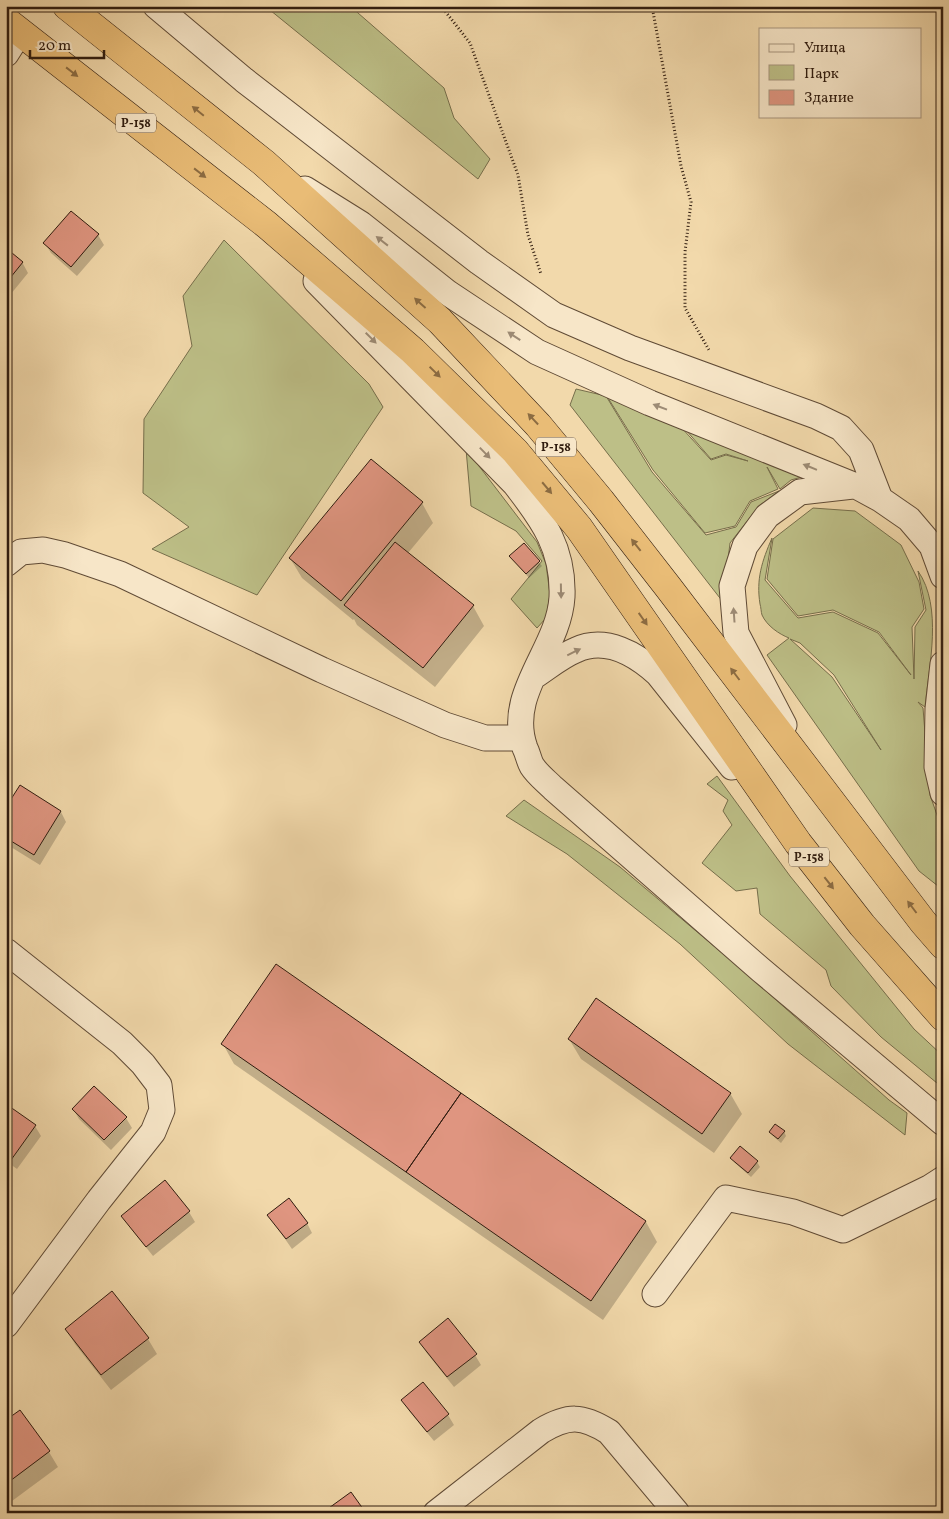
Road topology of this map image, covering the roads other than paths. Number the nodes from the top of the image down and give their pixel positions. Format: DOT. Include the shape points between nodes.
graph roads {
  1 [pos="67,6"];
  2 [pos="156,6"];
  3 [pos="13,26"];
  4 [pos="6,54"];
  5 [pos="264,163"];
  6 [pos="266,225"];
  7 [pos="856,486"];
  8 [pos="880,499"];
  9 [pos="11,554"];
  10 [pos="943,576"];
  11 [pos="943,664"];
  12 [pos="533,677"];
  13 [pos="522,738"];
  14 [pos="807,769"];
  15 [pos="943,793"];
  16 [pos="798,842"];
  17 [pos="943,945"];
  18 [pos="6,952"];
  19 [pos="943,1017"];
  20 [pos="943,1124"];
  21 [pos="943,1179"];
  22 [pos="655,1294"];
  23 [pos="6,1325"];
  24 [pos="436,1513"];
  25 [pos="677,1513"];
  5 -- 1 [label="highway, Р-158, one-way"];
  2 -- 8 [label="street" via="244,80 472,256 554,315 630,348 841,428 861,450"];
  3 -- 4 [label="street"];
  3 -- 6 [label="highway, Р-158, one-way"];
  7 -- 5 [label="street, one-way" via="650,403 537,352 448,293 361,224"];
  14 -- 5 [label="highway, Р-158, one-way" via="602,501 538,425 440,321"];
  6 -- 12 [label="street, one-way" via="326,292 515,484 539,515 556,547 562,598 554,628"];
  6 -- 16 [label="highway, Р-158, one-way" via="413,351 515,451 579,528"];
  7 -- 8 [label="street"];
  14 -- 7 [label="street, one-way" via="736,633 732,586 745,546 767,516 800,492"];
  8 -- 10 [label="street" via="909,520 932,546"];
  9 -- 13 [label="street" via="43,550 66,554 120,574 445,725 485,738"];
  11 -- 15 [label="street" via="937,757"];
  12 -- 13 [label="street" via="521,712"];
  12 -- 16 [label="street, one-way" via="577,649 595,645 630,653 645,662"];
  13 -- 20 [label="street" via="532,766 553,788"];
  17 -- 14 [label="highway, Р-158, one-way"];
  16 -- 19 [label="highway, Р-158, one-way" via="862,925"];
  18 -- 23 [label="street" via="122,1043 143,1064 159,1085 162,1110 153,1132"];
  21 -- 22 [label="street" via="843,1230 793,1212 726,1198"];
  24 -- 25 [label="street" via="541,1430 554,1423 581,1418 609,1432"];
}
